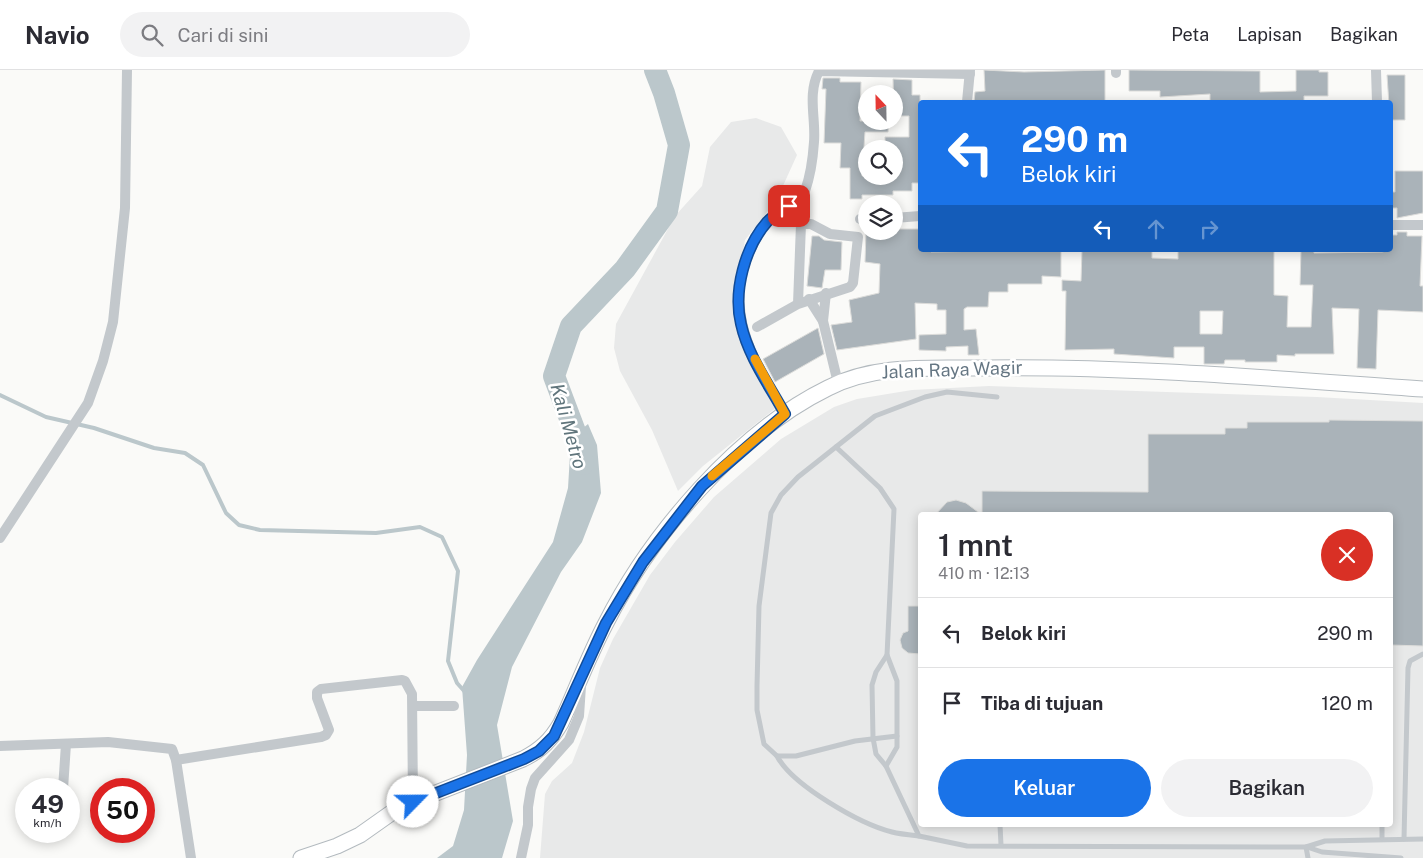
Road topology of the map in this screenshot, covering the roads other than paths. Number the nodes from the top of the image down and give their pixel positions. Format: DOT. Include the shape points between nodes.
graph roads {
  1 [pos="126,70"];
  2 [pos="1376,70"];
  3 [pos="819,71"];
  4 [pos="970,72"];
  5 [pos="967,100"];
  6 [pos="1377,100"];
  7 [pos="918,216"];
  8 [pos="903,217"];
  9 [pos="1393,225"];
  10 [pos="1423,225"];
  11 [pos="826,293"];
  12 [pos="809,299"];
  13 [pos="798,304"];
  14 [pos="823,321"];
  15 [pos="757,327"];
  16 [pos="838,383"];
  17 [pos="1423,389"];
  18 [pos="997,397"];
  19 [pos="785,414"];
  20 [pos="836,447"];
  21 [pos="0,538"];
  22 [pos="1423,654"];
  23 [pos="887,655"];
  24 [pos="582,678"];
  25 [pos="413,706"];
  26 [pos="454,706"];
  27 [pos="897,736"];
  28 [pos="873,738"];
  29 [pos="66,744"];
  30 [pos="0,746"];
  31 [pos="777,756"];
  32 [pos="176,760"];
  33 [pos="886,766"];
  34 [pos="64,778"];
  35 [pos="413,802"];
  36 [pos="1000,827"];
  37 [pos="1382,827"];
  38 [pos="918,836"];
  39 [pos="1382,838"];
  40 [pos="1404,838"];
  41 [pos="1423,839"];
  42 [pos="1001,845"];
  43 [pos="1306,847"];
  44 [pos="191,858"];
  45 [pos="301,858"];
  46 [pos="521,858"];
  47 [pos="1308,858"];
  48 [pos="1401,858"];
  1 -- 21 [label="street" via="125,208 114,313 103,361 88,403"];
  2 -- 6 [label="street"];
  3 -- 4 [label="street"];
  3 -- 19 [label="street" via="813,88 814,142 805,192 767,222 744,264 740,284 739,311 743,330 756,363"];
  4 -- 5 [label="street"];
  7 -- 8 [label="street"];
  9 -- 10 [label="street"];
  11 -- 12 [label="street"];
  11 -- 13 [label="street" via="850,287 853,283 858,237 830,234 811,224 800,224"];
  11 -- 14 [label="street"];
  12 -- 13 [label="street"];
  12 -- 14 [label="street"];
  13 -- 15 [label="street"];
  14 -- 16 [label="street"];
  16 -- 17 [label="main road, Jalan Raya Wagir" via="888,369 1050,368"];
  16 -- 19 [label="main road, Jalan Raya Wagir"];
  18 -- 20 [label="lane" via="947,392 924,397 874,416"];
  19 -- 24 [label="main road, Jalan Raya Wagir" via="719,469 672,524 643,562 606,623"];
  20 -- 23 [label="lane" via="884,492 894,509"];
  20 -- 31 [label="lane" via="798,477 781,495 771,513 759,606 757,710 764,744"];
  22 -- 40 [label="lane" via="1410,661 1408,668"];
  23 -- 27 [label="lane" via="897,681"];
  23 -- 28 [label="lane" via="872,684"];
  24 -- 35 [label="main road, Jalan Raya Wagir" via="554,736 539,751"];
  24 -- 46 [label="street" via="579,716 569,740 535,778 531,789"];
  25 -- 26 [label="street"];
  25 -- 32 [label="street" via="410,687 402,680 325,687 317,692 317,698 329,730 326,735"];
  25 -- 35 [label="street"];
  27 -- 28 [label="lane"];
  27 -- 33 [label="lane" via="897,747"];
  28 -- 31 [label="lane" via="796,756"];
  28 -- 33 [label="lane" via="876,754"];
  29 -- 30 [label="street"];
  29 -- 32 [label="street" via="108,742 168,748 174,752"];
  29 -- 34 [label="street"];
  31 -- 38 [label="lane" via="794,778 857,819 891,832"];
  32 -- 44 [label="street"];
  33 -- 38 [label="lane"];
  35 -- 45 [label="main road, Jalan Raya Wagir" via="360,835"];
  36 -- 42 [label="lane"];
  37 -- 39 [label="lane"];
  38 -- 42 [label="lane" via="966,846"];
  39 -- 40 [label="lane"];
  39 -- 43 [label="lane" via="1325,840"];
  40 -- 41 [label="lane"];
  42 -- 43 [label="lane"];
  43 -- 47 [label="lane"];
  43 -- 48 [label="lane" via="1322,852"];
}
